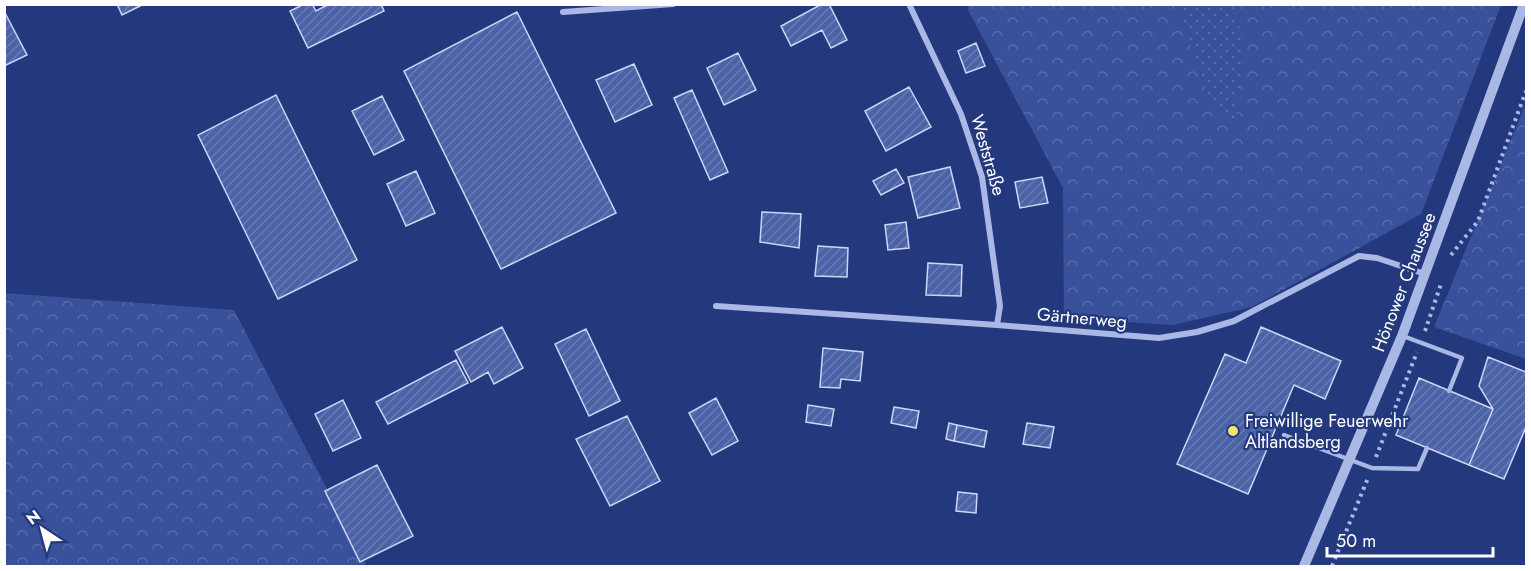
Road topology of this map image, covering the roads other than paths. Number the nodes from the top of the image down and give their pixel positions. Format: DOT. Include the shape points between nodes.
graph roads {
  1 [pos="673,4"];
  2 [pos="909,4"];
  3 [pos="1524,4"];
  4 [pos="563,12"];
  5 [pos="1425,274"];
  6 [pos="716,306"];
  7 [pos="997,325"];
  8 [pos="1402,336"];
  9 [pos="1449,391"];
  10 [pos="1284,435"];
  11 [pos="1427,448"];
  12 [pos="1350,461"];
  13 [pos="1304,567"];
  1 -- 4 [label="street"];
  2 -- 7 [label="street, Weststraße" via="960,114 982,177 1000,306"];
  3 -- 5 [label="street, Hönower Chaussee"];
  5 -- 7 [label="street, Gärtnerweg" via="1359,256 1234,321 1159,338"];
  5 -- 8 [label="street, Hönower Chaussee"];
  6 -- 7 [label="street, Gärtnerweg"];
  8 -- 9 [label="lane" via="1462,358"];
  8 -- 12 [label="street, Hönower Chaussee"];
  10 -- 12 [label="lane"];
  11 -- 12 [label="lane" via="1418,469 1372,468"];
  12 -- 13 [label="street, Hönower Chaussee"];
}
